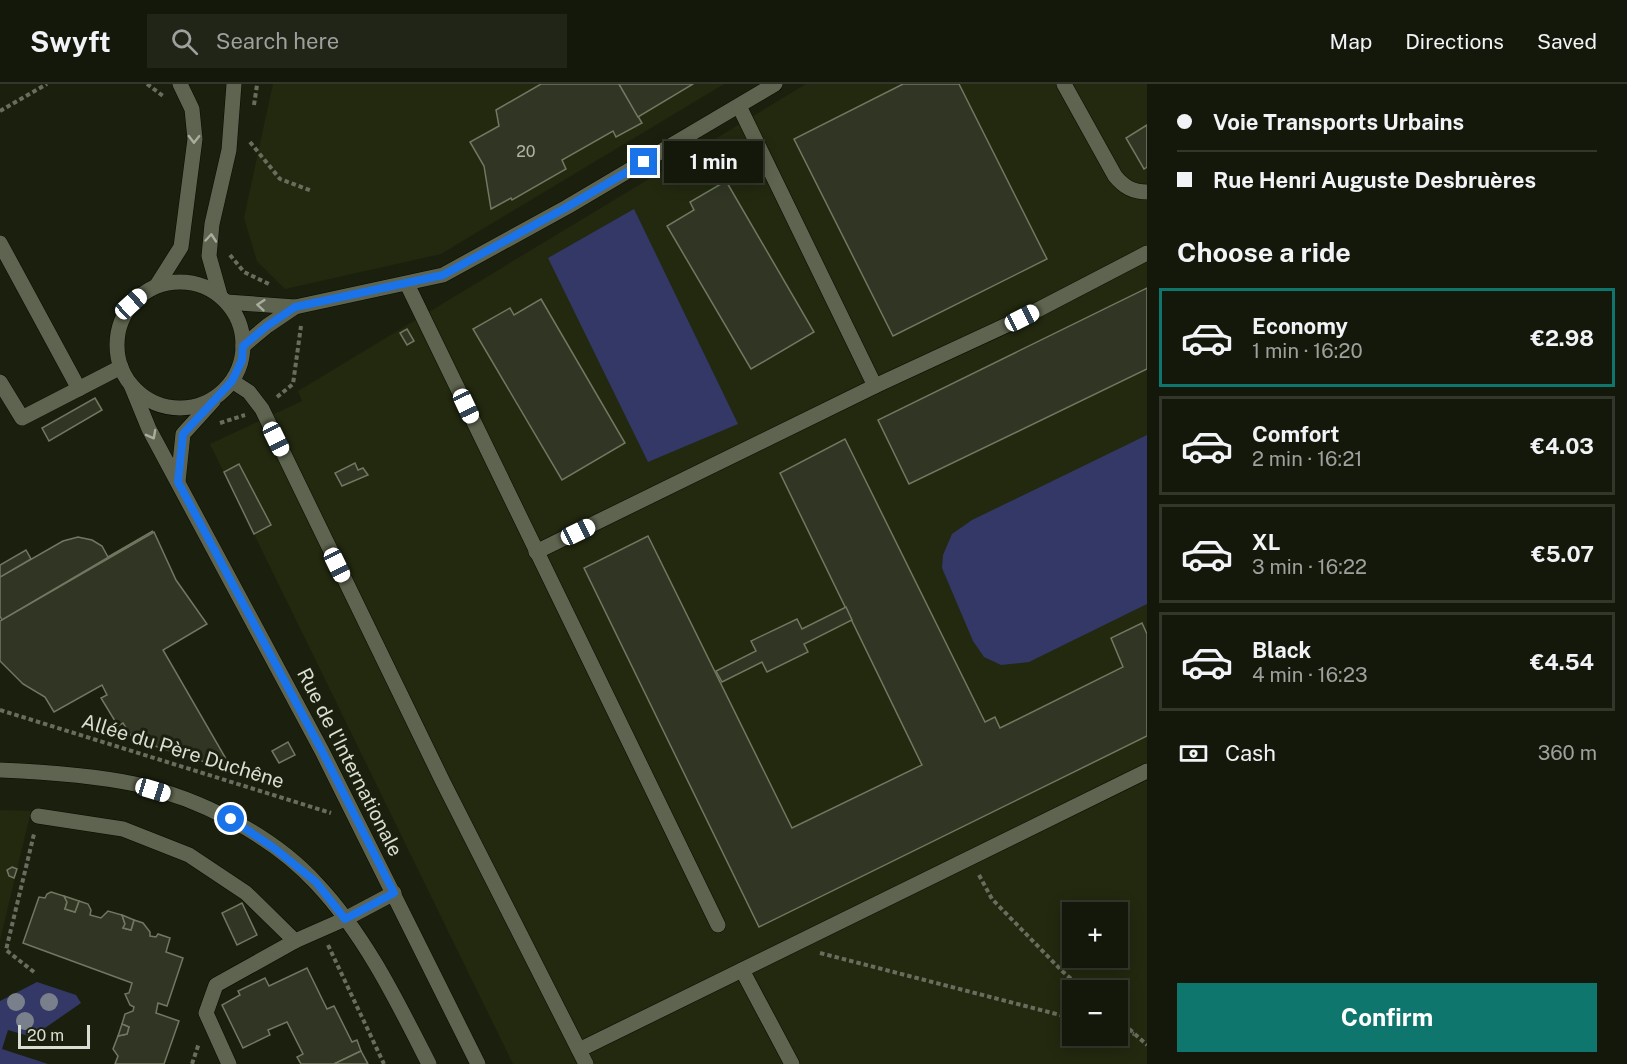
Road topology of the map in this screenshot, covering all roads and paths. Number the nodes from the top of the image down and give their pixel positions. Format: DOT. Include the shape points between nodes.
graph roads {
  1 [pos="47,84"];
  2 [pos="180,84"];
  3 [pos="234,84"];
  4 [pos="775,84"];
  5 [pos="1064,84"];
  6 [pos="739,106"];
  7 [pos="0,111"];
  8 [pos="249,141"];
  9 [pos="312,191"];
  10 [pos="1142,192"];
  11 [pos="0,243"];
  12 [pos="1147,253"];
  13 [pos="407,284"];
  14 [pos="157,285"];
  15 [pos="224,298"];
  16 [pos="295,307"];
  17 [pos="243,346"];
  18 [pos="121,367"];
  19 [pos="232,381"];
  20 [pos="0,382"];
  21 [pos="131,385"];
  22 [pos="875,386"];
  23 [pos="79,389"];
  24 [pos="215,398"];
  25 [pos="178,482"];
  26 [pos="536,552"];
  27 [pos="0,710"];
  28 [pos="0,770"];
  29 [pos="1147,771"];
  30 [pos="38,816"];
  31 [pos="357,821"];
  32 [pos="974,857"];
  33 [pos="394,893"];
  34 [pos="345,919"];
  35 [pos="718,925"];
  36 [pos="321,930"];
  37 [pos="295,941"];
  38 [pos="791,946"];
  39 [pos="742,970"];
  40 [pos="34,972"];
  41 [pos="1072,980"];
  42 [pos="1062,1015"];
  43 [pos="1128,1028"];
  44 [pos="1128,1033"];
  45 [pos="1135,1035"];
  46 [pos="1147,1045"];
  47 [pos="579,1050"];
  48 [pos="229,1064"];
  49 [pos="384,1064"];
  50 [pos="429,1064"];
  51 [pos="478,1064"];
  52 [pos="586,1064"];
  53 [pos="792,1064"];
  1 -- 7 [label="path"];
  2 -- 14 [label="street, one-way" via="192,109 195,139 182,247"];
  15 -- 3 [label="street, one-way" via="209,256 229,150"];
  4 -- 6 [label="street"];
  5 -- 10 [label="street" via="1115,176 1122,185"];
  6 -- 13 [label="street" via="443,275"];
  6 -- 22 [label="street"];
  8 -- 9 [label="path" via="280,179"];
  11 -- 23 [label="street"];
  12 -- 22 [label="street" via="1022,318"];
  13 -- 16 [label="street"];
  13 -- 26 [label="street"];
  14 -- 15 [label="street" via="196,283"];
  14 -- 18 [label="street" via="131,304 122,319 117,351"];
  16 -- 15 [label="street, one-way"];
  15 -- 17 [label="street" via="239,322"];
  16 -- 17 [label="street"];
  17 -- 19 [label="street" via="242,360"];
  18 -- 21 [label="street"];
  18 -- 23 [label="street"];
  19 -- 24 [label="street"];
  19 -- 47 [label="street" via="249,392 262,409 443,782"];
  20 -- 23 [label="street" via="22,418"];
  21 -- 24 [label="street" via="142,396 171,408 201,405"];
  21 -- 25 [label="street, Rue de l'Internationale, one-way" via="148,429"];
  22 -- 26 [label="street"];
  24 -- 25 [label="street" via="183,434"];
  25 -- 31 [label="street, Rue de l'Internationale"];
  26 -- 35 [label="street"];
  27 -- 31 [label="path, Allée du Père Duchêne"];
  28 -- 34 [label="street" via="136,784 231,819 316,882"];
  29 -- 32 [label="street"];
  30 -- 37 [label="street" via="123,829 189,855 246,893"];
  30 -- 40 [label="path" via="6,950"];
  31 -- 33 [label="street, Rue de l'Internationale"];
  32 -- 38 [label="street"];
  32 -- 41 [label="path" via="992,899"];
  33 -- 34 [label="street"];
  33 -- 51 [label="street, Rue de l'Internationale"];
  34 -- 36 [label="street"];
  34 -- 50 [label="street" via="401,1008"];
  36 -- 37 [label="street"];
  36 -- 49 [label="path"];
  37 -- 48 [label="street" via="216,985 206,1013"];
  38 -- 39 [label="street"];
  38 -- 42 [label="path"];
  39 -- 47 [label="street"];
  39 -- 53 [label="street"];
  43 -- 45 [label="path"];
  44 -- 45 [label="path"];
  45 -- 46 [label="path"];
  47 -- 52 [label="street"];
}
